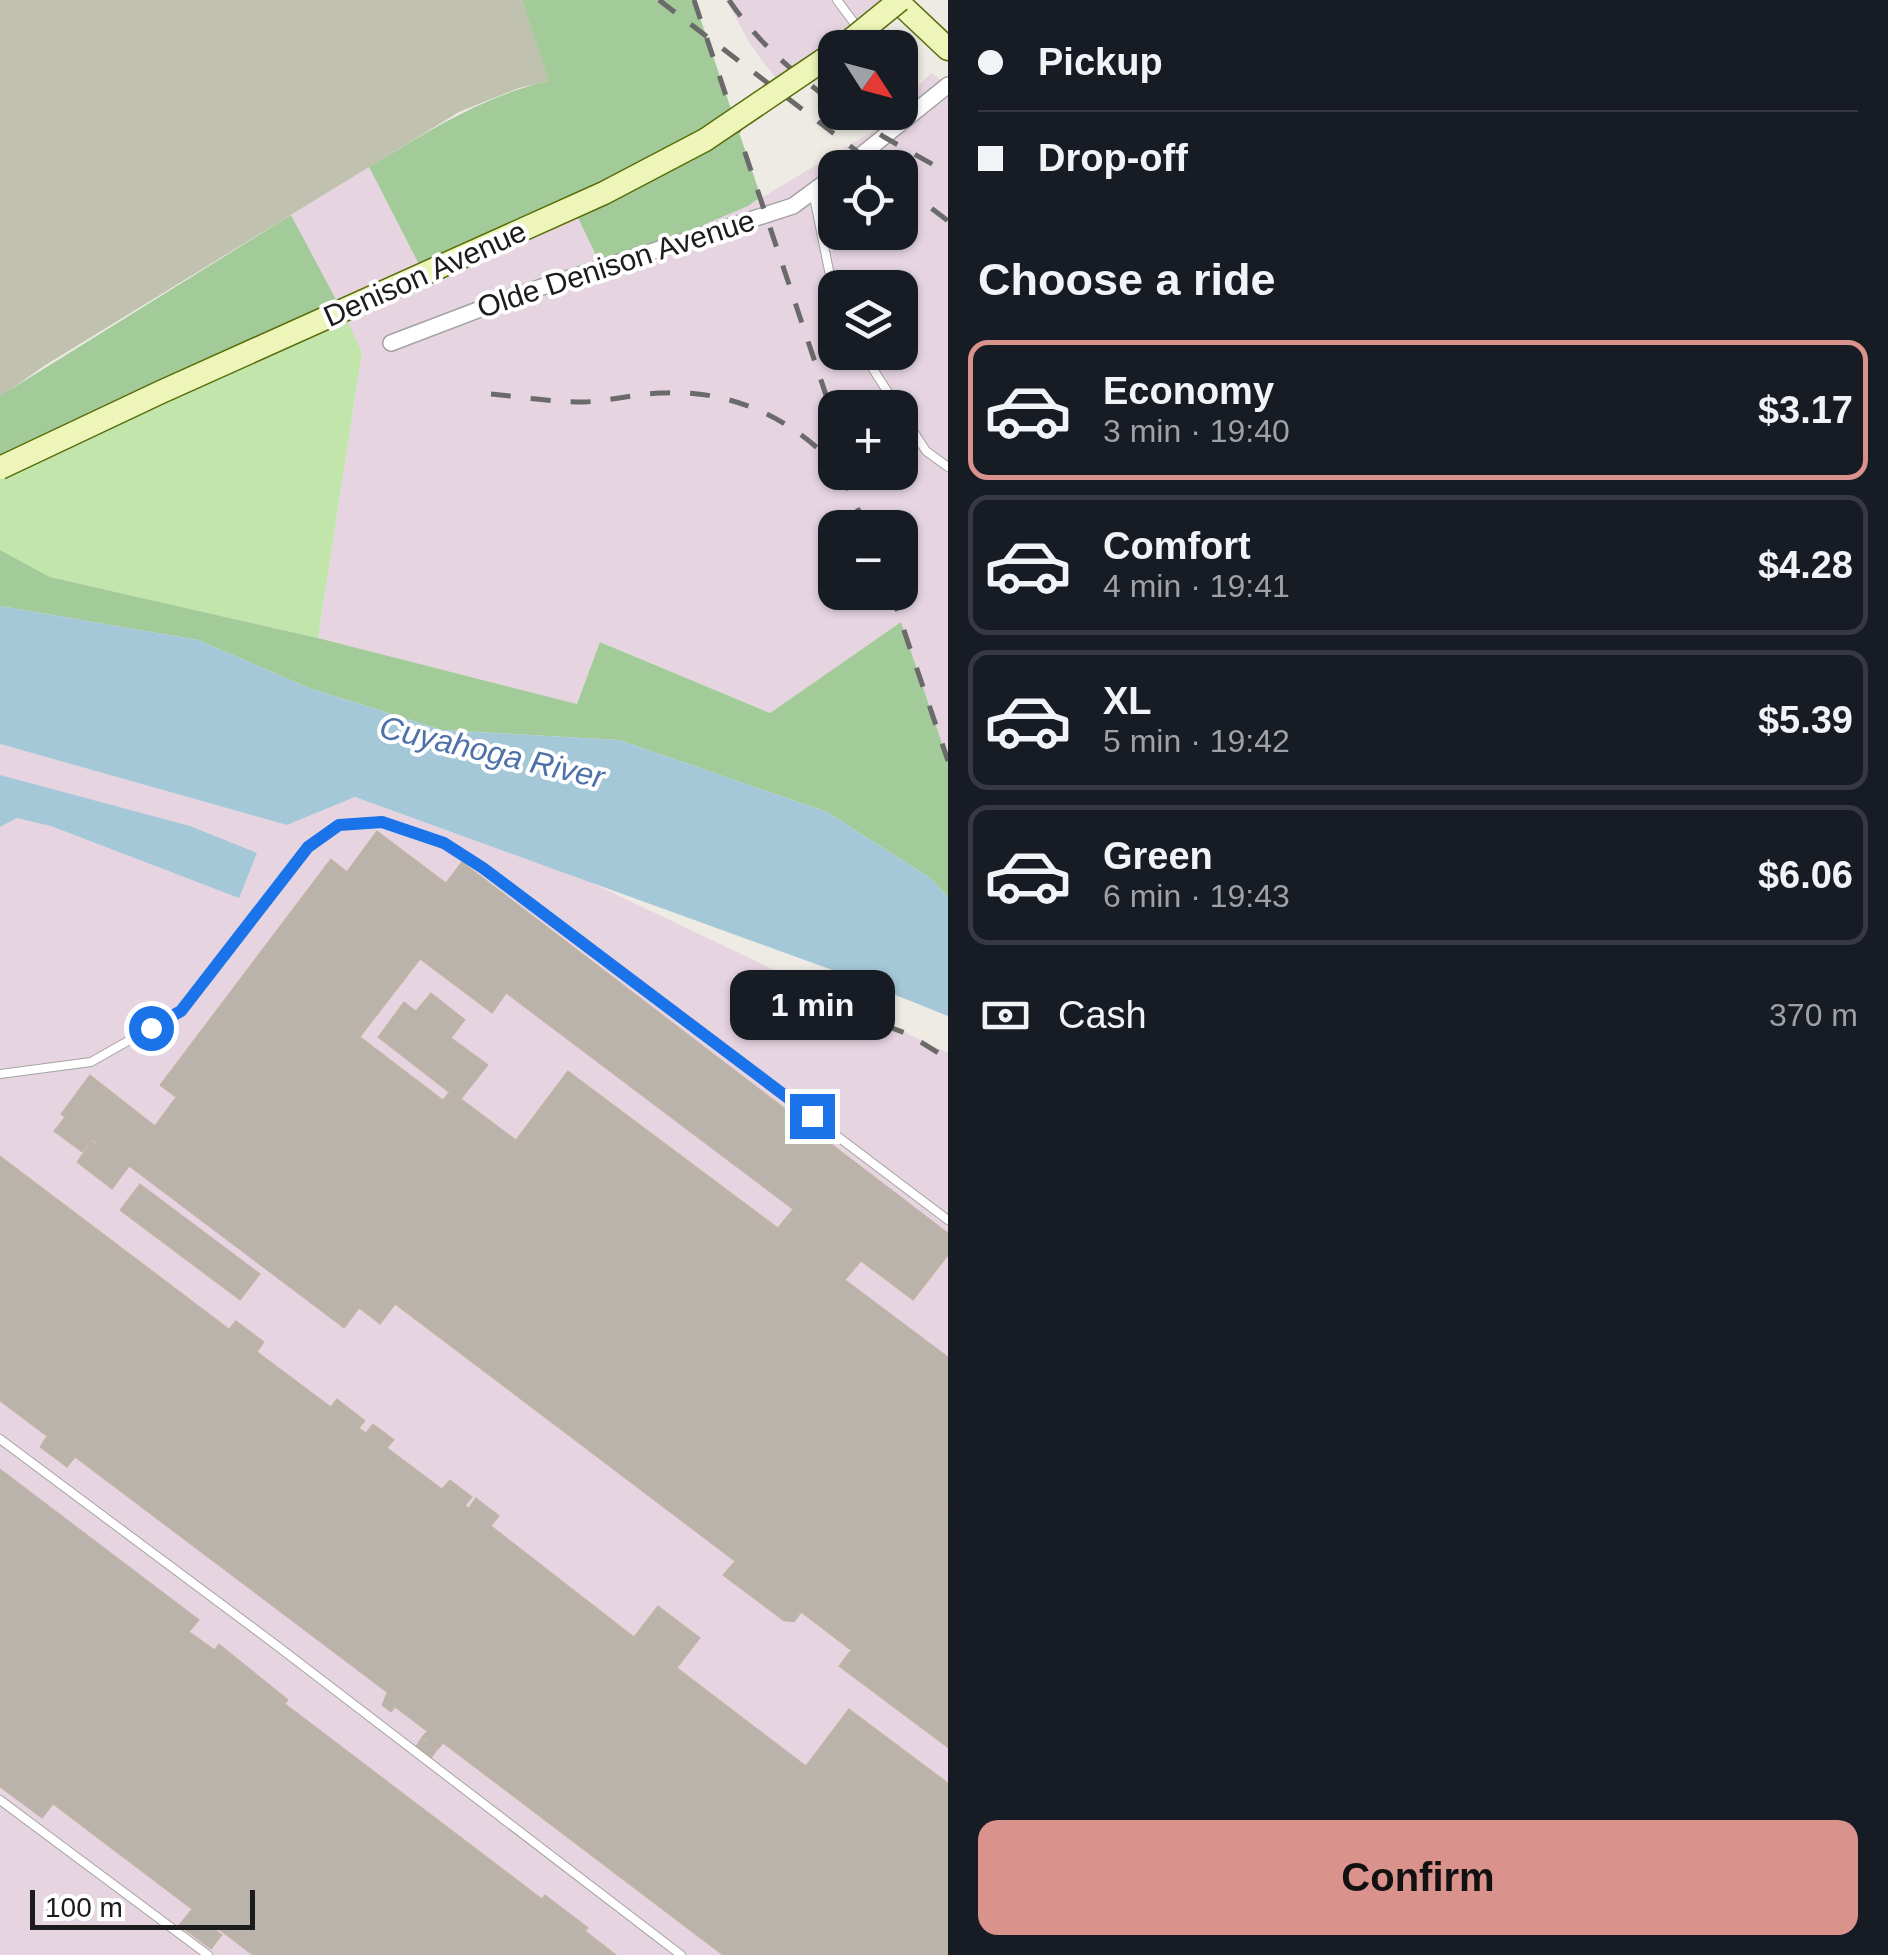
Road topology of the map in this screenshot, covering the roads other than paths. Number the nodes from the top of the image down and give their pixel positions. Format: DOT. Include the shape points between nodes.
graph roads {
  1 [pos="837,0"];
  2 [pos="898,0"];
  3 [pos="860,30"];
  4 [pos="862,30"];
  5 [pos="948,49"];
  6 [pos="818,64"];
  7 [pos="948,85"];
  8 [pos="918,110"];
  9 [pos="893,130"];
  10 [pos="868,150"];
  11 [pos="818,188"];
  12 [pos="813,192"];
  13 [pos="829,270"];
  14 [pos="391,342"];
  15 [pos="918,439"];
  16 [pos="948,467"];
  17 [pos="0,468"];
  18 [pos="0,1074"];
  19 [pos="948,1220"];
  20 [pos="0,1439"];
  21 [pos="0,1800"];
  22 [pos="208,1955"];
  23 [pos="681,1955"];
  1 -- 3 [label="lane"];
  2 -- 4 [label="main road, Denison Avenue, bridge"];
  2 -- 5 [label="main road"];
  6 -- 17 [label="main road, Denison Avenue, bridge" via="705,140 604,193"];
  7 -- 8 [label="street"];
  9 -- 10 [label="street"];
  11 -- 12 [label="street, Olde Denison Avenue"];
  12 -- 13 [label="lane"];
  12 -- 14 [label="street, Olde Denison Avenue" via="793,206"];
  15 -- 16 [label="lane"];
  18 -- 19 [label="lane" via="91,1062 181,1011 308,847 339,825 382,822 444,843 483,868"];
  20 -- 23 [label="lane"];
  21 -- 22 [label="lane"];
}
